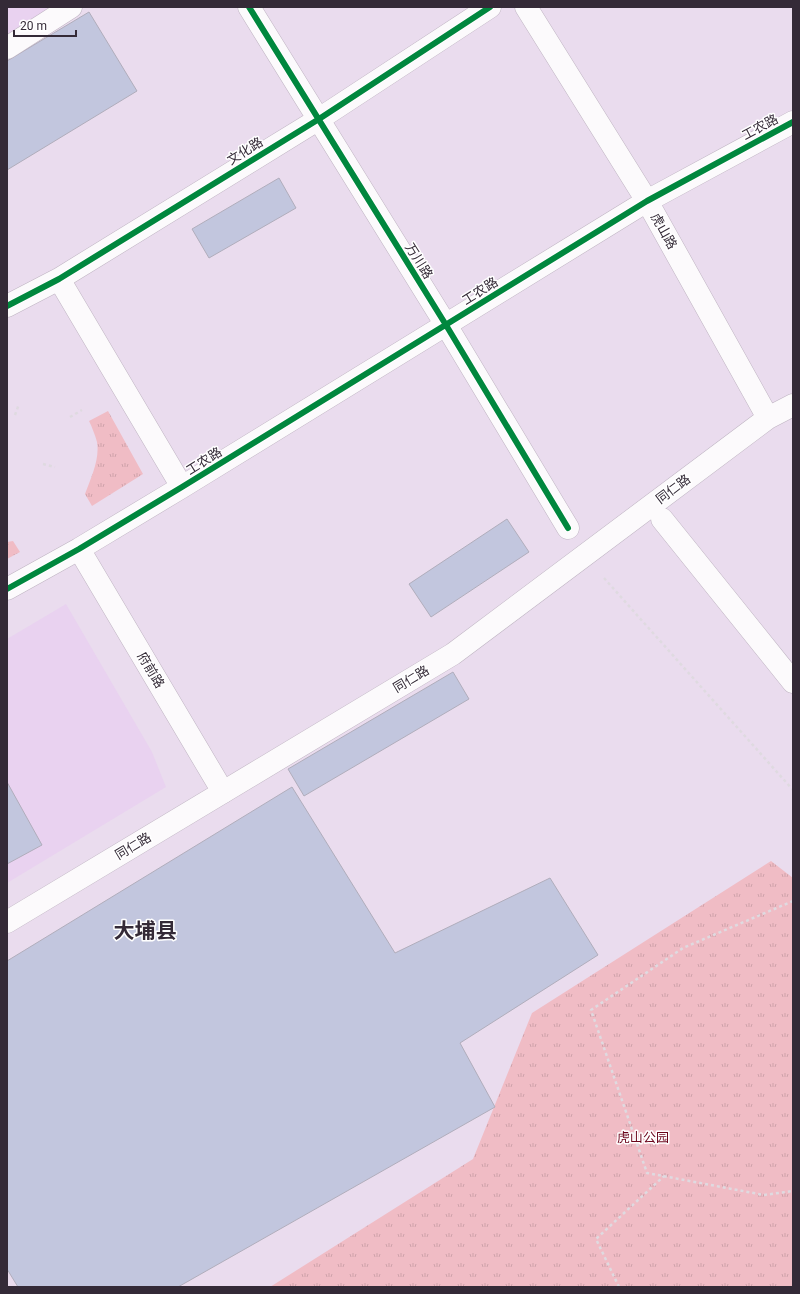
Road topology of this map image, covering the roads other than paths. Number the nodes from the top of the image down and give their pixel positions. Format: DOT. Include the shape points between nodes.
graph roads {
  1 [pos="72,7"];
  2 [pos="249,7"];
  3 [pos="490,7"];
  4 [pos="526,7"];
  5 [pos="7,48"];
  6 [pos="318,119"];
  7 [pos="793,122"];
  8 [pos="647,201"];
  9 [pos="59,278"];
  10 [pos="7,306"];
  11 [pos="446,325"];
  12 [pos="793,405"];
  13 [pos="768,418"];
  14 [pos="182,487"];
  15 [pos="662,519"];
  16 [pos="568,528"];
  17 [pos="79,549"];
  18 [pos="7,589"];
  19 [pos="793,682"];
  20 [pos="223,792"];
  21 [pos="7,922"];
  1 -- 5 [label="street"];
  2 -- 6 [label="street, 万川路"];
  3 -- 6 [label="street, 文化路"];
  4 -- 8 [label="street, 虎山路"];
  6 -- 9 [label="street, 文化路"];
  6 -- 11 [label="street, 万川路"];
  7 -- 8 [label="street, 工农路"];
  8 -- 11 [label="street, 工农路"];
  8 -- 13 [label="street, 虎山路"];
  9 -- 10 [label="street, 文化路"];
  9 -- 14 [label="street"];
  11 -- 14 [label="street, 工农路"];
  11 -- 16 [label="street, 万川路"];
  12 -- 13 [label="street, 同仁路"];
  13 -- 20 [label="street, 同仁路" via="453,654"];
  14 -- 17 [label="street, 工农路"];
  15 -- 19 [label="street"];
  17 -- 18 [label="street, 工农路"];
  17 -- 20 [label="street, 府前路"];
  20 -- 21 [label="street, 同仁路"];
}
